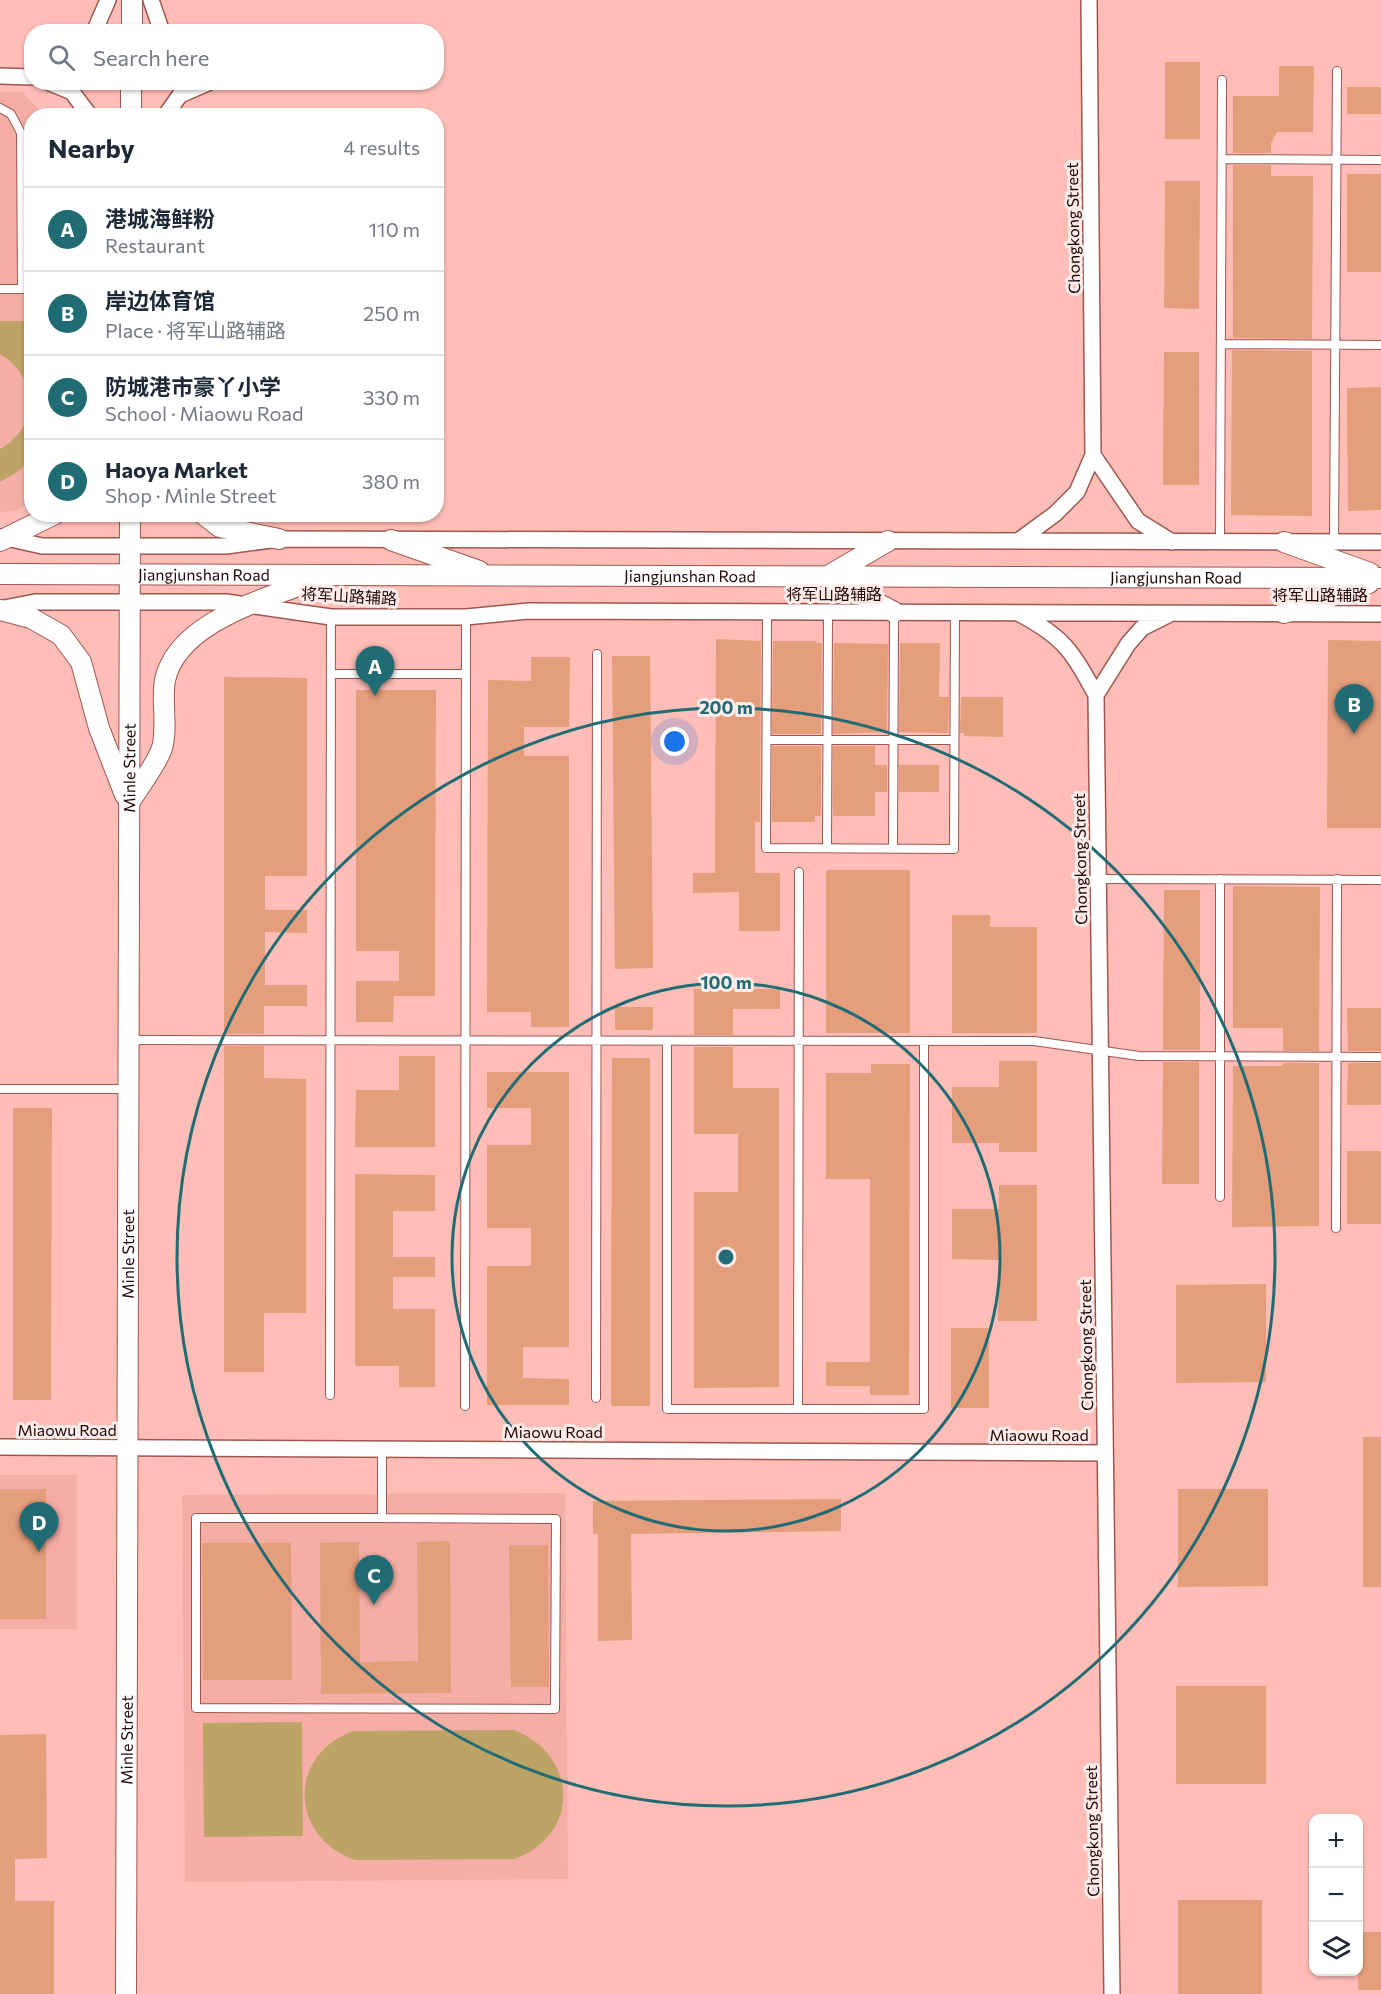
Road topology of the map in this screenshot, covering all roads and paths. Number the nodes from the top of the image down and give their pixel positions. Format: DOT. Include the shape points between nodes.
graph roads {
  1 [pos="108,0"];
  2 [pos="132,0"];
  3 [pos="151,0"];
  4 [pos="1089,0"];
  5 [pos="98,24"];
  6 [pos="132,24"];
  7 [pos="159,24"];
  8 [pos="1336,71"];
  9 [pos="0,76"];
  10 [pos="24,77"];
  11 [pos="1222,80"];
  12 [pos="67,90"];
  13 [pos="131,90"];
  14 [pos="193,90"];
  15 [pos="0,108"];
  16 [pos="84,108"];
  17 [pos="131,108"];
  18 [pos="171,108"];
  19 [pos="1222,159"];
  20 [pos="1336,159"];
  21 [pos="1381,160"];
  22 [pos="0,289"];
  23 [pos="22,289"];
  24 [pos="1221,344"];
  25 [pos="1335,345"];
  26 [pos="1381,345"];
  27 [pos="1094,455"];
  28 [pos="37,522"];
  29 [pos="130,522"];
  30 [pos="213,522"];
  31 [pos="2,538"];
  32 [pos="279,539"];
  33 [pos="391,540"];
  34 [pos="888,541"];
  35 [pos="1017,541"];
  36 [pos="1172,542"];
  37 [pos="1221,542"];
  38 [pos="1284,542"];
  39 [pos="1334,542"];
  40 [pos="1381,542"];
  41 [pos="130,546"];
  42 [pos="0,574"];
  43 [pos="130,574"];
  44 [pos="325,575"];
  45 [pos="493,576"];
  46 [pos="827,576"];
  47 [pos="1381,578"];
  48 [pos="130,602"];
  49 [pos="251,606"];
  50 [pos="0,610"];
  51 [pos="767,612"];
  52 [pos="828,612"];
  53 [pos="894,612"];
  54 [pos="955,613"];
  55 [pos="1018,613"];
  56 [pos="1171,613"];
  57 [pos="1284,614"];
  58 [pos="1381,614"];
  59 [pos="331,617"];
  60 [pos="466,617"];
  61 [pos="597,654"];
  62 [pos="331,674"];
  63 [pos="466,674"];
  64 [pos="1096,695"];
  65 [pos="766,740"];
  66 [pos="827,740"];
  67 [pos="894,740"];
  68 [pos="954,740"];
  69 [pos="129,803"];
  70 [pos="827,848"];
  71 [pos="893,848"];
  72 [pos="799,872"];
  73 [pos="1098,879"];
  74 [pos="1221,879"];
  75 [pos="1337,879"];
  76 [pos="1381,880"];
  77 [pos="128,1040"];
  78 [pos="331,1040"];
  79 [pos="466,1040"];
  80 [pos="596,1040"];
  81 [pos="667,1041"];
  82 [pos="798,1041"];
  83 [pos="924,1041"];
  84 [pos="1100,1051"];
  85 [pos="1220,1057"];
  86 [pos="1336,1057"];
  87 [pos="1381,1057"];
  88 [pos="0,1089"];
  89 [pos="128,1089"];
  90 [pos="1220,1197"];
  91 [pos="1336,1228"];
  92 [pos="330,1395"];
  93 [pos="596,1398"];
  94 [pos="465,1406"];
  95 [pos="798,1409"];
  96 [pos="0,1447"];
  97 [pos="127,1448"];
  98 [pos="382,1449"];
  99 [pos="1105,1453"];
  100 [pos="382,1518"];
  101 [pos="126,1994"];
  102 [pos="1112,1994"];
  1 -- 5 [label="street"];
  2 -- 6 [label="street"];
  3 -- 7 [label="street"];
  4 -- 27 [label="street, Chongkong Street"];
  8 -- 20 [label="lane"];
  9 -- 10 [label="street"];
  11 -- 19 [label="lane"];
  12 -- 16 [label="street"];
  13 -- 17 [label="street"];
  14 -- 18 [label="street" via="180,96"];
  15 -- 23 [label="lane" via="10,114 21,133"];
  19 -- 20 [label="lane"];
  19 -- 24 [label="lane"];
  20 -- 21 [label="lane"];
  20 -- 25 [label="lane"];
  22 -- 23 [label="lane"];
  24 -- 25 [label="lane"];
  24 -- 37 [label="lane"];
  25 -- 26 [label="lane"];
  25 -- 39 [label="lane"];
  27 -- 35 [label="street, Chongkong Street" via="1077,492 1055,514"];
  27 -- 36 [label="street" via="1138,521"];
  28 -- 31 [label="street"];
  29 -- 41 [label="street, Minle Street"];
  30 -- 32 [label="street" via="220,527"];
  31 -- 41 [label="street" via="42,546"];
  32 -- 33 [label="street"];
  32 -- 41 [label="street" via="226,546"];
  33 -- 34 [label="street"];
  33 -- 45 [label="street"];
  34 -- 35 [label="street"];
  34 -- 46 [label="street"];
  35 -- 36 [label="street"];
  36 -- 37 [label="street"];
  37 -- 38 [label="street"];
  38 -- 39 [label="street"];
  38 -- 47 [label="street"];
  39 -- 40 [label="street"];
  41 -- 43 [label="street, Minle Street"];
  42 -- 43 [label="street, Jiangjunshan Road"];
  43 -- 44 [label="street, Jiangjunshan Road"];
  43 -- 48 [label="street, Minle Street"];
  44 -- 45 [label="street, Jiangjunshan Road"];
  44 -- 49 [label="street"];
  45 -- 46 [label="street, Jiangjunshan Road"];
  46 -- 47 [label="street, Jiangjunshan Road"];
  46 -- 53 [label="street"];
  47 -- 57 [label="street"];
  48 -- 49 [label="street, 将军山路辅路" via="226,602"];
  48 -- 50 [label="street, 将军山路辅路" via="35,602"];
  48 -- 69 [label="street, Minle Street"];
  49 -- 59 [label="street, 将军山路辅路"];
  49 -- 69 [label="street" via="219,619 182,647 165,678 162,749"];
  50 -- 69 [label="street" via="32,618 61,635 81,662 99,728"];
  51 -- 52 [label="street, 将军山路辅路"];
  51 -- 60 [label="street, 将军山路辅路" via="528,611"];
  51 -- 65 [label="lane"];
  52 -- 53 [label="street, 将军山路辅路"];
  52 -- 66 [label="lane"];
  53 -- 54 [label="street, 将军山路辅路"];
  53 -- 67 [label="lane"];
  54 -- 55 [label="street, 将军山路辅路"];
  54 -- 68 [label="lane"];
  55 -- 56 [label="street, 将军山路辅路"];
  55 -- 64 [label="street, Chongkong Street" via="1048,628 1074,655"];
  56 -- 57 [label="street, 将军山路辅路"];
  56 -- 64 [label="street" via="1142,628"];
  57 -- 58 [label="street, 将军山路辅路"];
  59 -- 60 [label="street, 将军山路辅路"];
  59 -- 62 [label="lane"];
  60 -- 63 [label="lane"];
  61 -- 80 [label="lane"];
  62 -- 63 [label="lane"];
  62 -- 78 [label="lane"];
  63 -- 79 [label="lane"];
  64 -- 73 [label="street, Chongkong Street"];
  65 -- 66 [label="lane"];
  65 -- 70 [label="lane" via="766,848"];
  66 -- 67 [label="lane"];
  66 -- 70 [label="lane"];
  67 -- 68 [label="lane"];
  67 -- 71 [label="lane"];
  68 -- 71 [label="lane" via="954,849"];
  69 -- 77 [label="street, Minle Street"];
  70 -- 71 [label="lane"];
  72 -- 82 [label="lane"];
  73 -- 74 [label="lane"];
  73 -- 84 [label="street, Chongkong Street"];
  74 -- 75 [label="lane"];
  74 -- 85 [label="lane"];
  75 -- 76 [label="lane"];
  75 -- 86 [label="lane"];
  77 -- 78 [label="lane"];
  77 -- 89 [label="street, Minle Street"];
  78 -- 79 [label="lane"];
  78 -- 92 [label="lane"];
  79 -- 80 [label="lane"];
  79 -- 94 [label="lane"];
  80 -- 81 [label="lane"];
  80 -- 93 [label="lane"];
  81 -- 82 [label="lane"];
  81 -- 95 [label="lane" via="667,1409"];
  82 -- 83 [label="lane"];
  82 -- 95 [label="lane"];
  83 -- 84 [label="lane" via="1034,1041"];
  83 -- 95 [label="lane" via="924,1409"];
  84 -- 85 [label="lane" via="1139,1056"];
  84 -- 99 [label="street, Chongkong Street"];
  85 -- 86 [label="lane"];
  85 -- 90 [label="lane"];
  86 -- 87 [label="lane"];
  86 -- 91 [label="lane"];
  88 -- 89 [label="lane"];
  89 -- 97 [label="street, Minle Street"];
  96 -- 97 [label="street, Miaowu Road"];
  97 -- 98 [label="street, Miaowu Road"];
  97 -- 101 [label="street, Minle Street"];
  98 -- 99 [label="street, Miaowu Road"];
  98 -- 100 [label="lane"];
  99 -- 102 [label="street, Chongkong Street"];
  100 -- 100 [label="lane" via="196,1518 196,1708 555,1709 556,1519"];
}
